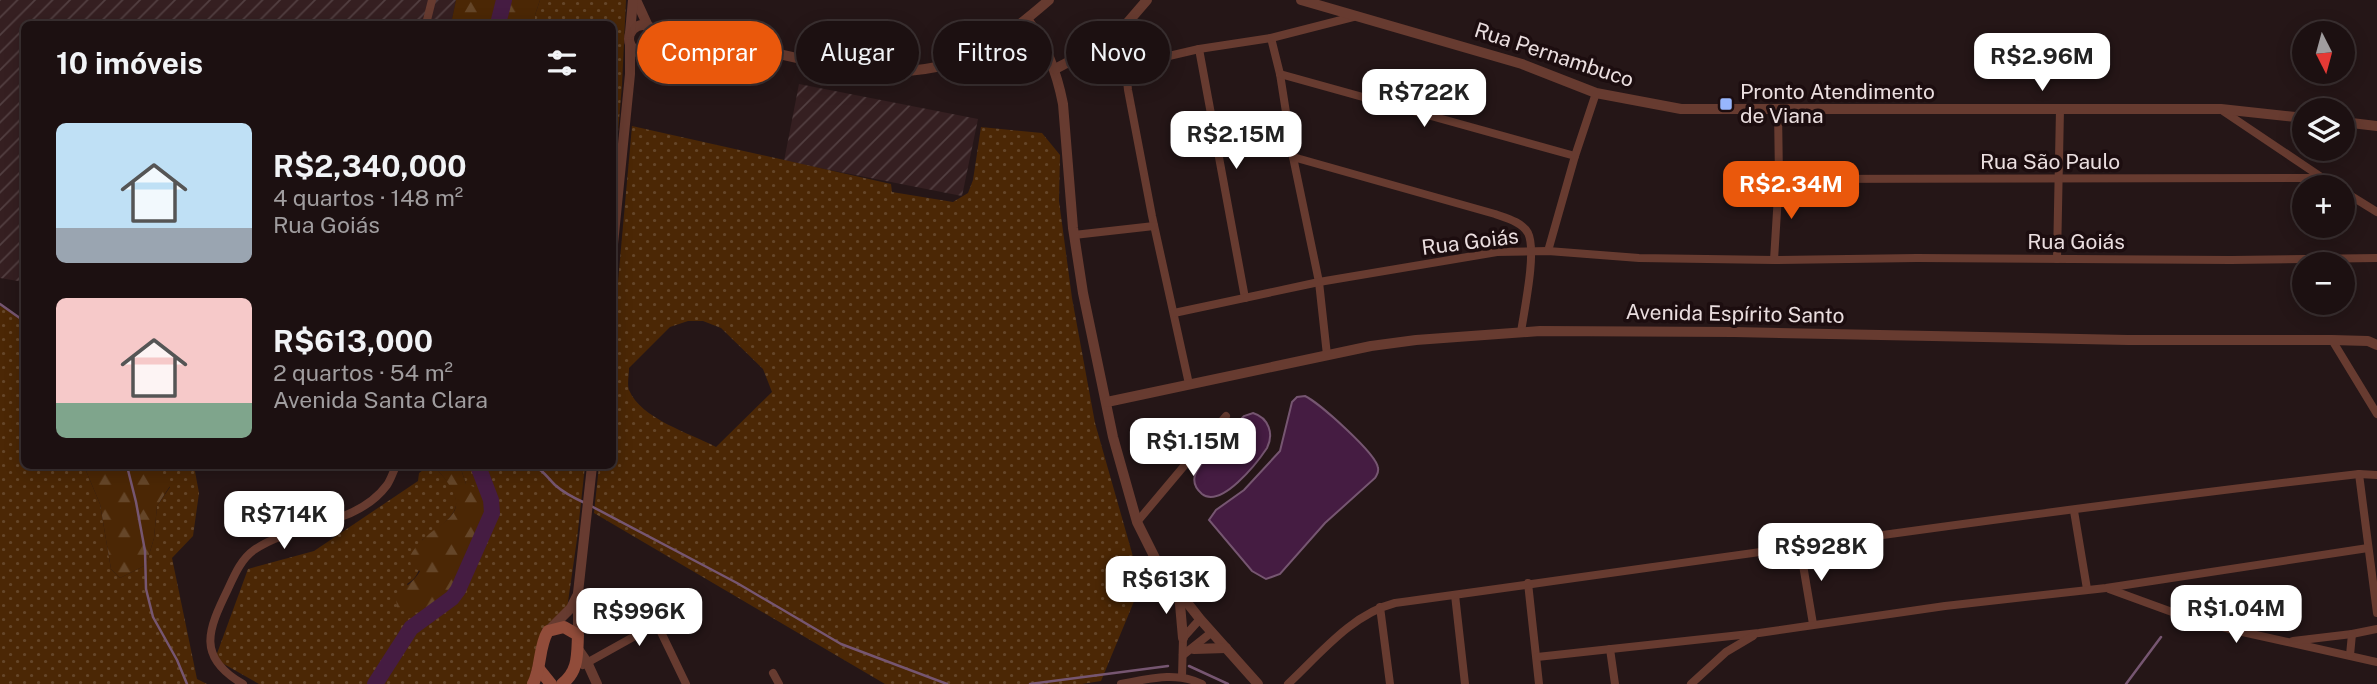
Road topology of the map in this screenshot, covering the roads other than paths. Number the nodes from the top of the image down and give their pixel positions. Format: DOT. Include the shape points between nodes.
graph roads {
  1 [pos="432,0"];
  2 [pos="635,0"];
  3 [pos="1049,0"];
  4 [pos="1147,0"];
  5 [pos="1301,0"];
  6 [pos="1359,15"];
  7 [pos="1027,19"];
  8 [pos="427,21"];
  9 [pos="647,21"];
  10 [pos="1129,21"];
  11 [pos="637,28"];
  12 [pos="630,38"];
  13 [pos="1271,38"];
  14 [pos="637,50"];
  15 [pos="1199,50"];
  16 [pos="782,54"];
  17 [pos="1170,56"];
  18 [pos="1066,64"];
  19 [pos="637,65"];
  20 [pos="1055,69"];
  21 [pos="630,74"];
  22 [pos="1280,74"];
  23 [pos="1129,84"];
  24 [pos="1596,93"];
  25 [pos="2060,108"];
  26 [pos="2221,109"];
  27 [pos="1778,110"];
  28 [pos="2292,117"];
  29 [pos="2355,123"];
  30 [pos="2377,126"];
  31 [pos="1575,156"];
  32 [pos="1293,157"];
  33 [pos="2317,175"];
  34 [pos="2292,178"];
  35 [pos="1779,179"];
  36 [pos="2059,179"];
  37 [pos="2355,198"];
  38 [pos="2377,212"];
  39 [pos="616,214"];
  40 [pos="1154,226"];
  41 [pos="1074,235"];
  42 [pos="1548,251"];
  43 [pos="1532,252"];
  44 [pos="2377,257"];
  45 [pos="2057,260"];
  46 [pos="1774,261"];
  47 [pos="1319,282"];
  48 [pos="1245,298"];
  49 [pos="1174,313"];
  50 [pos="1521,332"];
  51 [pos="2332,340"];
  52 [pos="2374,343"];
  53 [pos="1327,355"];
  54 [pos="1189,384"];
  55 [pos="1107,402"];
  56 [pos="2377,414"];
  57 [pos="1226,416"];
  58 [pos="395,469"];
  59 [pos="593,469"];
  60 [pos="2360,474"];
  61 [pos="2377,475"];
  62 [pos="2074,511"];
  63 [pos="1137,522"];
  64 [pos="1800,547"];
  65 [pos="2368,548"];
  66 [pos="1528,583"];
  67 [pos="2106,588"];
  68 [pos="2087,589"];
  69 [pos="1178,590"];
  70 [pos="578,593"];
  71 [pos="1455,595"];
  72 [pos="1380,607"];
  73 [pos="2377,613"];
  74 [pos="1200,619"];
  75 [pos="1813,624"];
  76 [pos="2377,629"];
  77 [pos="548,631"];
  78 [pos="1212,632"];
  79 [pos="1759,633"];
  80 [pos="2352,634"];
  81 [pos="578,635"];
  82 [pos="1183,638"];
  83 [pos="2283,642"];
  84 [pos="1226,648"];
  85 [pos="578,649"];
  86 [pos="1194,649"];
  87 [pos="1610,649"];
  88 [pos="2350,655"];
  89 [pos="1183,656"];
  90 [pos="1536,657"];
  91 [pos="587,662"];
  92 [pos="2377,662"];
  93 [pos="539,669"];
  94 [pos="575,671"];
  95 [pos="773,673"];
  96 [pos="1182,677"];
  97 [pos="243,684"];
  98 [pos="533,684"];
  99 [pos="551,684"];
  100 [pos="562,684"];
  101 [pos="597,684"];
  102 [pos="686,684"];
  103 [pos="779,684"];
  104 [pos="1121,684"];
  105 [pos="1202,684"];
  106 [pos="1258,684"];
  107 [pos="1288,684"];
  108 [pos="1390,684"];
  109 [pos="1465,684"];
  110 [pos="1539,684"];
  111 [pos="1615,684"];
  112 [pos="1690,684"];
  1 -- 8 [label="street"];
  2 -- 9 [label="street"];
  2 -- 12 [label="street"];
  3 -- 7 [label="street"];
  4 -- 10 [label="street"];
  5 -- 6 [label="street, Rua Pernambuco"];
  6 -- 13 [label="street"];
  6 -- 24 [label="street, Rua Pernambuco" via="1522,64"];
  7 -- 16 [label="street" via="970,57 902,72 859,70"];
  7 -- 20 [label="street"];
  11 -- 12 [label="street"];
  12 -- 14 [label="street"];
  12 -- 21 [label="street"];
  13 -- 15 [label="street"];
  13 -- 22 [label="street"];
  15 -- 17 [label="street"];
  15 -- 48 [label="street"];
  18 -- 20 [label="street"];
  19 -- 21 [label="street"];
  20 -- 41 [label="street" via="1063,104"];
  21 -- 39 [label="street"];
  22 -- 31 [label="street"];
  22 -- 32 [label="street"];
  23 -- 40 [label="street"];
  24 -- 27 [label="street, Rua Pernambuco" via="1681,110"];
  24 -- 31 [label="street"];
  25 -- 26 [label="street, Rua Pernambuco"];
  25 -- 27 [label="street, Rua Pernambuco"];
  25 -- 36 [label="street"];
  26 -- 28 [label="street, Rua Pernambuco"];
  26 -- 33 [label="street"];
  27 -- 35 [label="street"];
  29 -- 30 [label="street"];
  31 -- 42 [label="street"];
  32 -- 43 [label="street" via="1518,223 1528,233"];
  32 -- 47 [label="street"];
  34 -- 36 [label="street, Rua São Paulo"];
  35 -- 36 [label="street, Rua São Paulo"];
  35 -- 46 [label="street"];
  36 -- 45 [label="street"];
  37 -- 38 [label="street"];
  40 -- 41 [label="street"];
  40 -- 49 [label="street"];
  41 -- 55 [label="street"];
  42 -- 43 [label="street, Rua Goiás"];
  42 -- 46 [label="street, Rua Goiás"];
  43 -- 47 [label="street, Rua Goiás" via="1497,252"];
  43 -- 50 [label="street"];
  44 -- 45 [label="street, Rua Goiás"];
  45 -- 46 [label="street, Rua Goiás"];
  47 -- 48 [label="street, Rua Goiás"];
  47 -- 53 [label="street"];
  48 -- 49 [label="street, Rua Goiás"];
  49 -- 54 [label="street"];
  50 -- 51 [label="street, Avenida Espírito Santo"];
  50 -- 53 [label="street, Avenida Espírito Santo" via="1416,340"];
  51 -- 52 [label="street, Avenida Espírito Santo"];
  51 -- 56 [label="street"];
  53 -- 54 [label="street, Avenida Espírito Santo"];
  54 -- 55 [label="street, Avenida Espírito Santo"];
  55 -- 63 [label="street"];
  57 -- 63 [label="street"];
  58 -- 97 [label="street" via="387,485 364,507 275,539 253,551 239,567 211,625 210,644 217,664"];
  59 -- 70 [label="street"];
  60 -- 61 [label="street"];
  60 -- 62 [label="street"];
  60 -- 65 [label="street"];
  62 -- 64 [label="street"];
  62 -- 68 [label="street"];
  63 -- 69 [label="street" via="1160,568"];
  64 -- 66 [label="street"];
  64 -- 75 [label="street"];
  65 -- 67 [label="street"];
  65 -- 73 [label="street"];
  66 -- 71 [label="street"];
  66 -- 90 [label="street"];
  67 -- 68 [label="street"];
  67 -- 83 [label="street" via="2172,612"];
  68 -- 75 [label="street"];
  69 -- 74 [label="street"];
  69 -- 82 [label="street"];
  70 -- 77 [label="street" via="571,608"];
  70 -- 81 [label="street"];
  71 -- 72 [label="street"];
  71 -- 109 [label="street"];
  72 -- 107 [label="street" via="1346,629"];
  72 -- 108 [label="street"];
  74 -- 78 [label="street"];
  74 -- 82 [label="street"];
  75 -- 79 [label="street"];
  76 -- 80 [label="street"];
  77 -- 81 [label="main road" via="564,627"];
  77 -- 93 [label="main road" via="541,643"];
  78 -- 84 [label="street"];
  78 -- 86 [label="street"];
  79 -- 87 [label="street"];
  79 -- 112 [label="street" via="1726,652"];
  80 -- 83 [label="street"];
  80 -- 88 [label="street"];
  81 -- 85 [label="main road"];
  82 -- 89 [label="street"];
  83 -- 88 [label="street"];
  84 -- 86 [label="street"];
  84 -- 106 [label="street"];
  85 -- 91 [label="street"];
  85 -- 94 [label="main road"];
  86 -- 89 [label="street"];
  87 -- 90 [label="street"];
  87 -- 111 [label="street"];
  88 -- 92 [label="street"];
  89 -- 96 [label="street"];
  90 -- 110 [label="street"];
  91 -- 94 [label="street"];
  91 -- 101 [label="street"];
  91 -- 102 [label="street" via="657,626"];
  93 -- 98 [label="main road"];
  93 -- 99 [label="main road"];
  94 -- 100 [label="main road"];
  95 -- 103 [label="street"];
  96 -- 104 [label="street"];
  96 -- 105 [label="street"];
}
